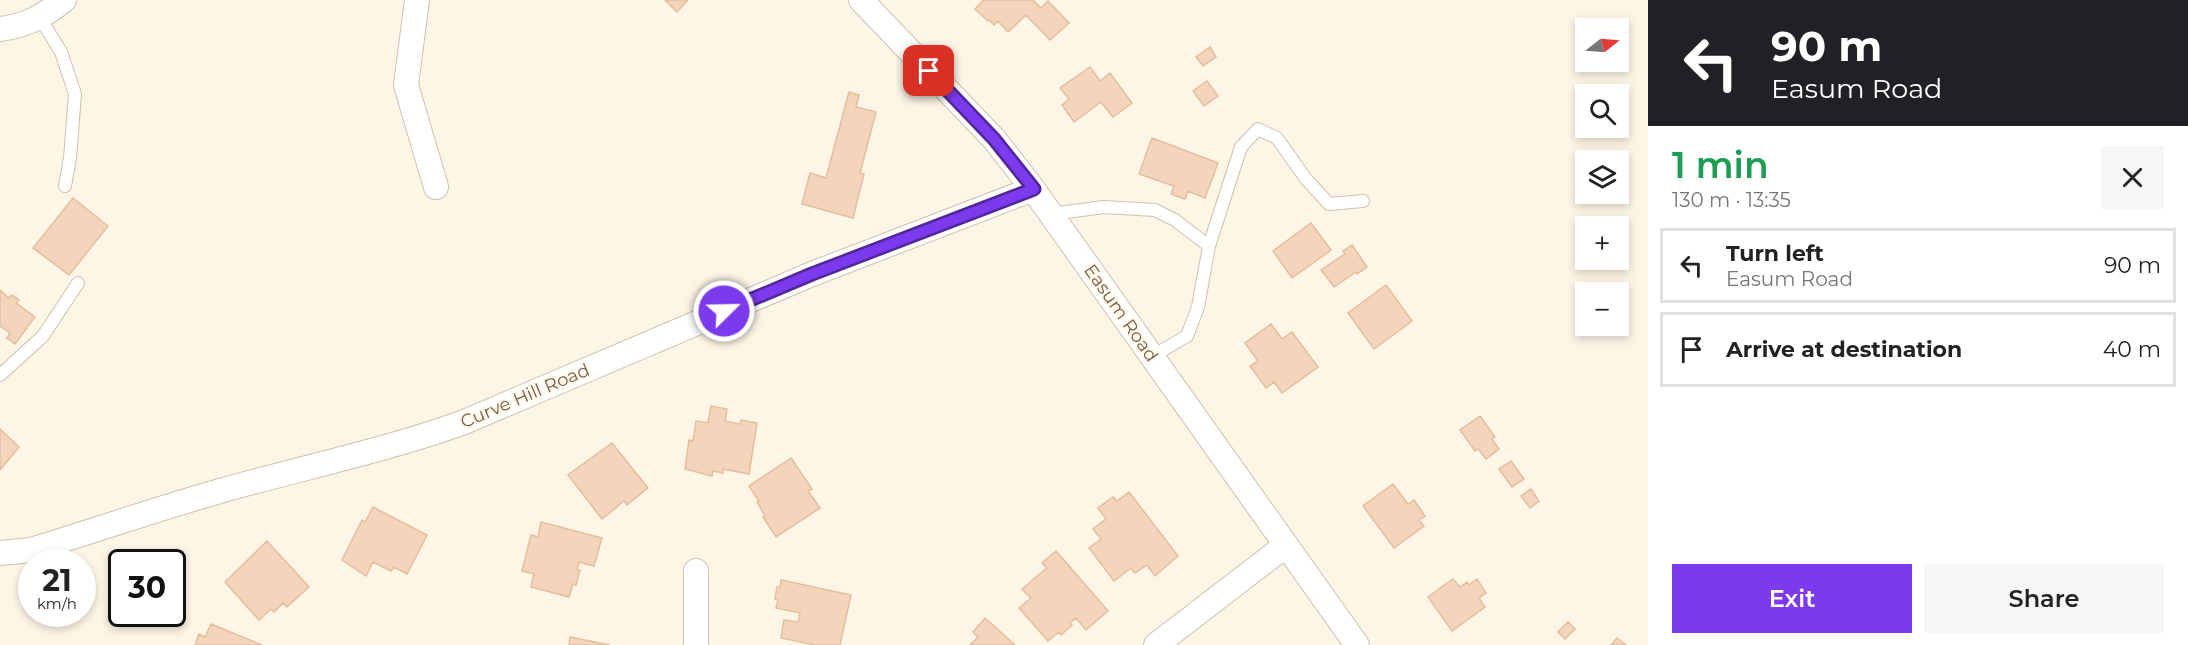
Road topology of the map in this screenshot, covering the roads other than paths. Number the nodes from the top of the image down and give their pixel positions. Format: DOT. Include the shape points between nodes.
graph roads {
  1 [pos="64,0"];
  2 [pos="417,0"];
  3 [pos="861,0"];
  4 [pos="40,18"];
  5 [pos="0,28"];
  6 [pos="65,186"];
  7 [pos="436,187"];
  8 [pos="1034,189"];
  9 [pos="1363,201"];
  10 [pos="1051,214"];
  11 [pos="1209,246"];
  12 [pos="78,283"];
  13 [pos="1151,357"];
  14 [pos="0,375"];
  15 [pos="1285,546"];
  16 [pos="0,553"];
  17 [pos="696,570"];
  18 [pos="696,645"];
  19 [pos="1156,645"];
  20 [pos="1357,645"];
  1 -- 4 [label="street"];
  2 -- 7 [label="street" via="406,85"];
  3 -- 8 [label="street, Easum Road" via="994,139"];
  4 -- 5 [label="street" via="22,26"];
  4 -- 6 [label="lane" via="61,52 75,94"];
  8 -- 10 [label="street, Easum Road"];
  8 -- 16 [label="street, Curve Hill Road" via="812,274 420,438 220,491 31,550"];
  9 -- 11 [label="lane" via="1329,204 1277,138 1258,129 1241,147"];
  10 -- 11 [label="lane" via="1104,207 1155,210"];
  10 -- 13 [label="street, Easum Road"];
  11 -- 13 [label="lane" via="1198,307 1187,336"];
  12 -- 14 [label="lane" via="43,336"];
  13 -- 15 [label="street, Easum Road"];
  15 -- 19 [label="street"];
  15 -- 20 [label="street, Easum Road"];
  17 -- 18 [label="street"];
}
